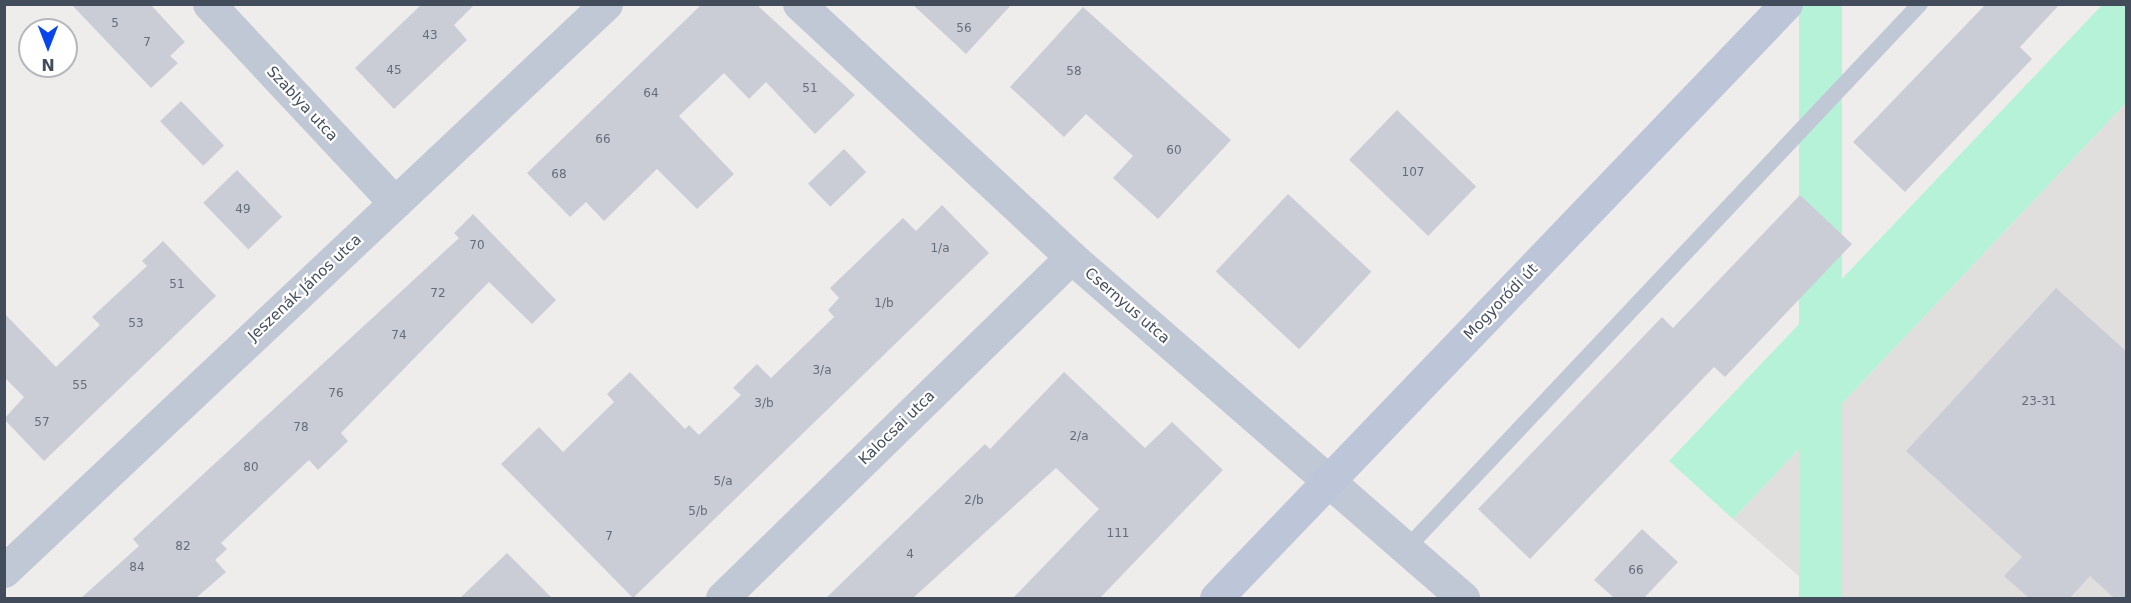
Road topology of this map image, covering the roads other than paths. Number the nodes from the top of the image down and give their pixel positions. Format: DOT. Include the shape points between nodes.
graph roads {
  1 [pos="209,4"];
  2 [pos="606,4"];
  3 [pos="799,4"];
  4 [pos="1786,4"];
  5 [pos="1920,4"];
  6 [pos="395,203"];
  7 [pos="1071,256"];
  8 [pos="1328,482"];
  9 [pos="1406,549"];
  10 [pos="4,571"];
  11 [pos="723,598"];
  12 [pos="1216,598"];
  13 [pos="1463,598"];
  1 -- 6 [label="street, Szablya utca"];
  2 -- 6 [label="street, Jeszenák János utca"];
  3 -- 7 [label="street, Csernyus utca"];
  4 -- 8 [label="street, Mogyoródi út"];
  5 -- 9 [label="lane"];
  6 -- 10 [label="street, Jeszenák János utca"];
  7 -- 8 [label="street, Csernyus utca"];
  7 -- 11 [label="street, Kalocsai utca"];
  8 -- 9 [label="street, Csernyus utca"];
  8 -- 12 [label="street, Mogyoródi út"];
  9 -- 13 [label="street, Csernyus utca"];
}
